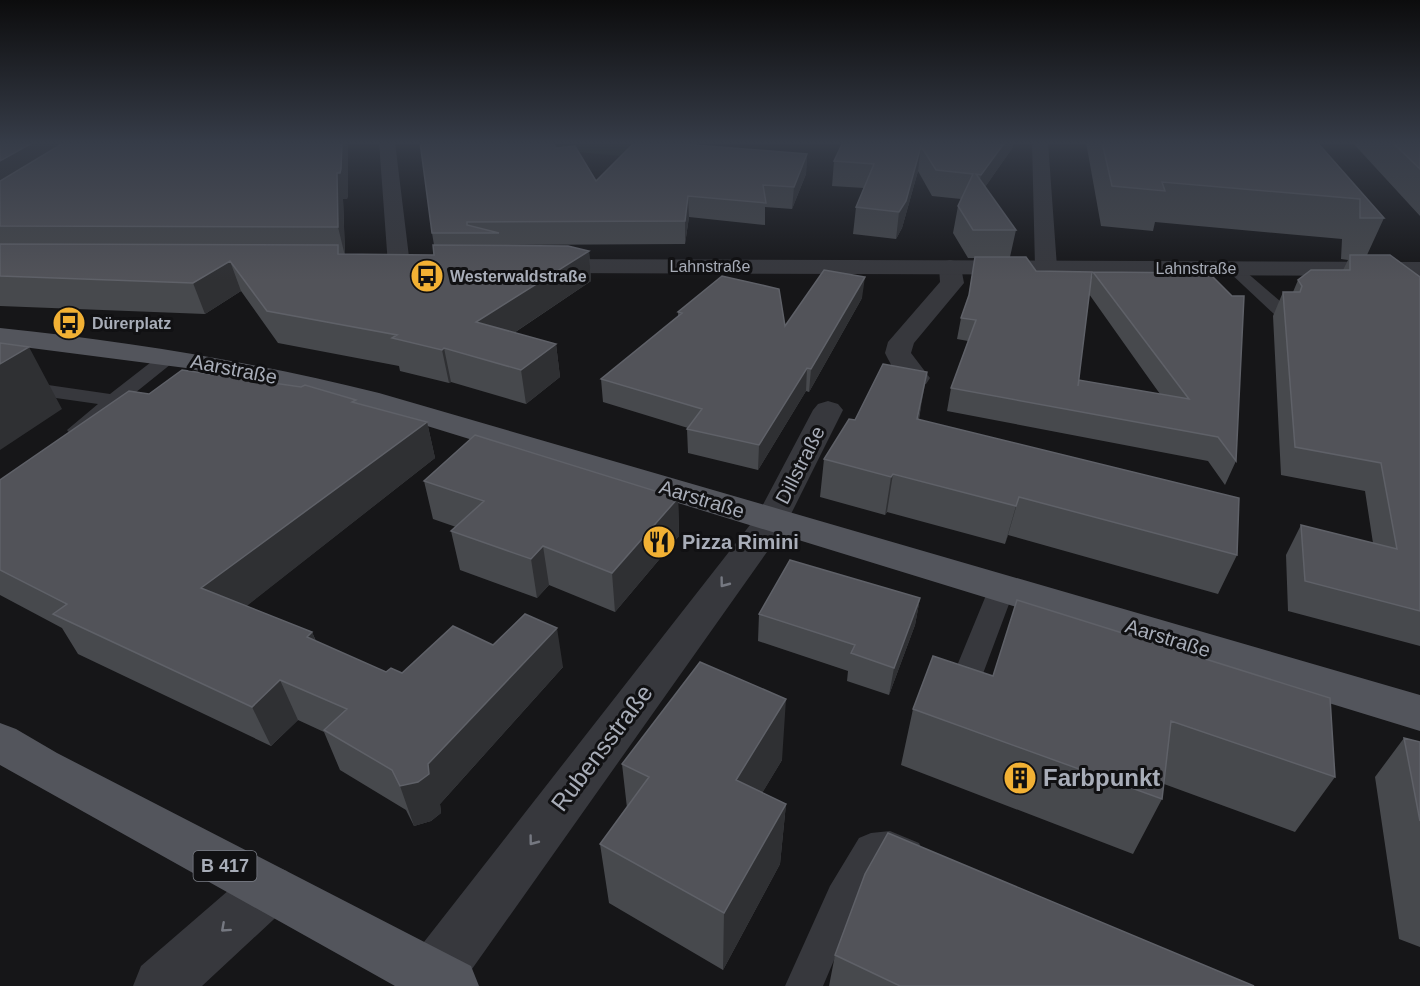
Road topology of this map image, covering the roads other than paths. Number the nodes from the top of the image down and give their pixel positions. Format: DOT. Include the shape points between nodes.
graph roads {
  1 [pos="391,188"];
  2 [pos="1042,188"];
  3 [pos="376,265"];
  4 [pos="399,266"];
  5 [pos="423,266"];
  6 [pos="529,266"];
  7 [pos="950,267"];
  8 [pos="1046,267"];
  9 [pos="1233,268"];
  10 [pos="1420,269"];
  11 [pos="1281,311"];
  12 [pos="3,336"];
  13 [pos="170,356"];
  14 [pos="916,378"];
  15 [pos="0,384"];
  16 [pos="113,400"];
  17 [pos="828,410"];
  18 [pos="69,437"];
  19 [pos="772,519"];
  20 [pos="1002,588"];
  21 [pos="954,710"];
  22 [pos="1420,713"];
  23 [pos="0,742"];
  24 [pos="934,866"];
  25 [pos="269,889"];
  26 [pos="442,981"];
  27 [pos="161,986"];
  28 [pos="804,986"];
  1 -- 4 [label="street"];
  2 -- 8 [label="street"];
  3 -- 4 [label="street"];
  4 -- 5 [label="street"];
  6 -- 7 [label="street, Lahnstraße"];
  7 -- 8 [label="street, Lahnstraße"];
  7 -- 14 [label="street" via="952,283 901,342 898,353"];
  8 -- 9 [label="street, Lahnstraße"];
  9 -- 10 [label="street, Lahnstraße"];
  9 -- 11 [label="lane"];
  12 -- 13 [label="main road, Aarstraße"];
  13 -- 16 [label="lane"];
  13 -- 19 [label="main road, Aarstraße" via="369,399"];
  15 -- 16 [label="lane"];
  16 -- 18 [label="lane"];
  17 -- 19 [label="street, Dillstraße"];
  19 -- 20 [label="main road, Aarstraße"];
  19 -- 26 [label="street, Rubensstraße, one-way"];
  20 -- 21 [label="lane"];
  20 -- 22 [label="main road, Aarstraße"];
  23 -- 25 [label="main road, B 417"];
  24 -- 28 [label="lane" via="890,847 871,849 836,909"];
  25 -- 26 [label="main road, B 417"];
  25 -- 27 [label="street, one-way"];
}
